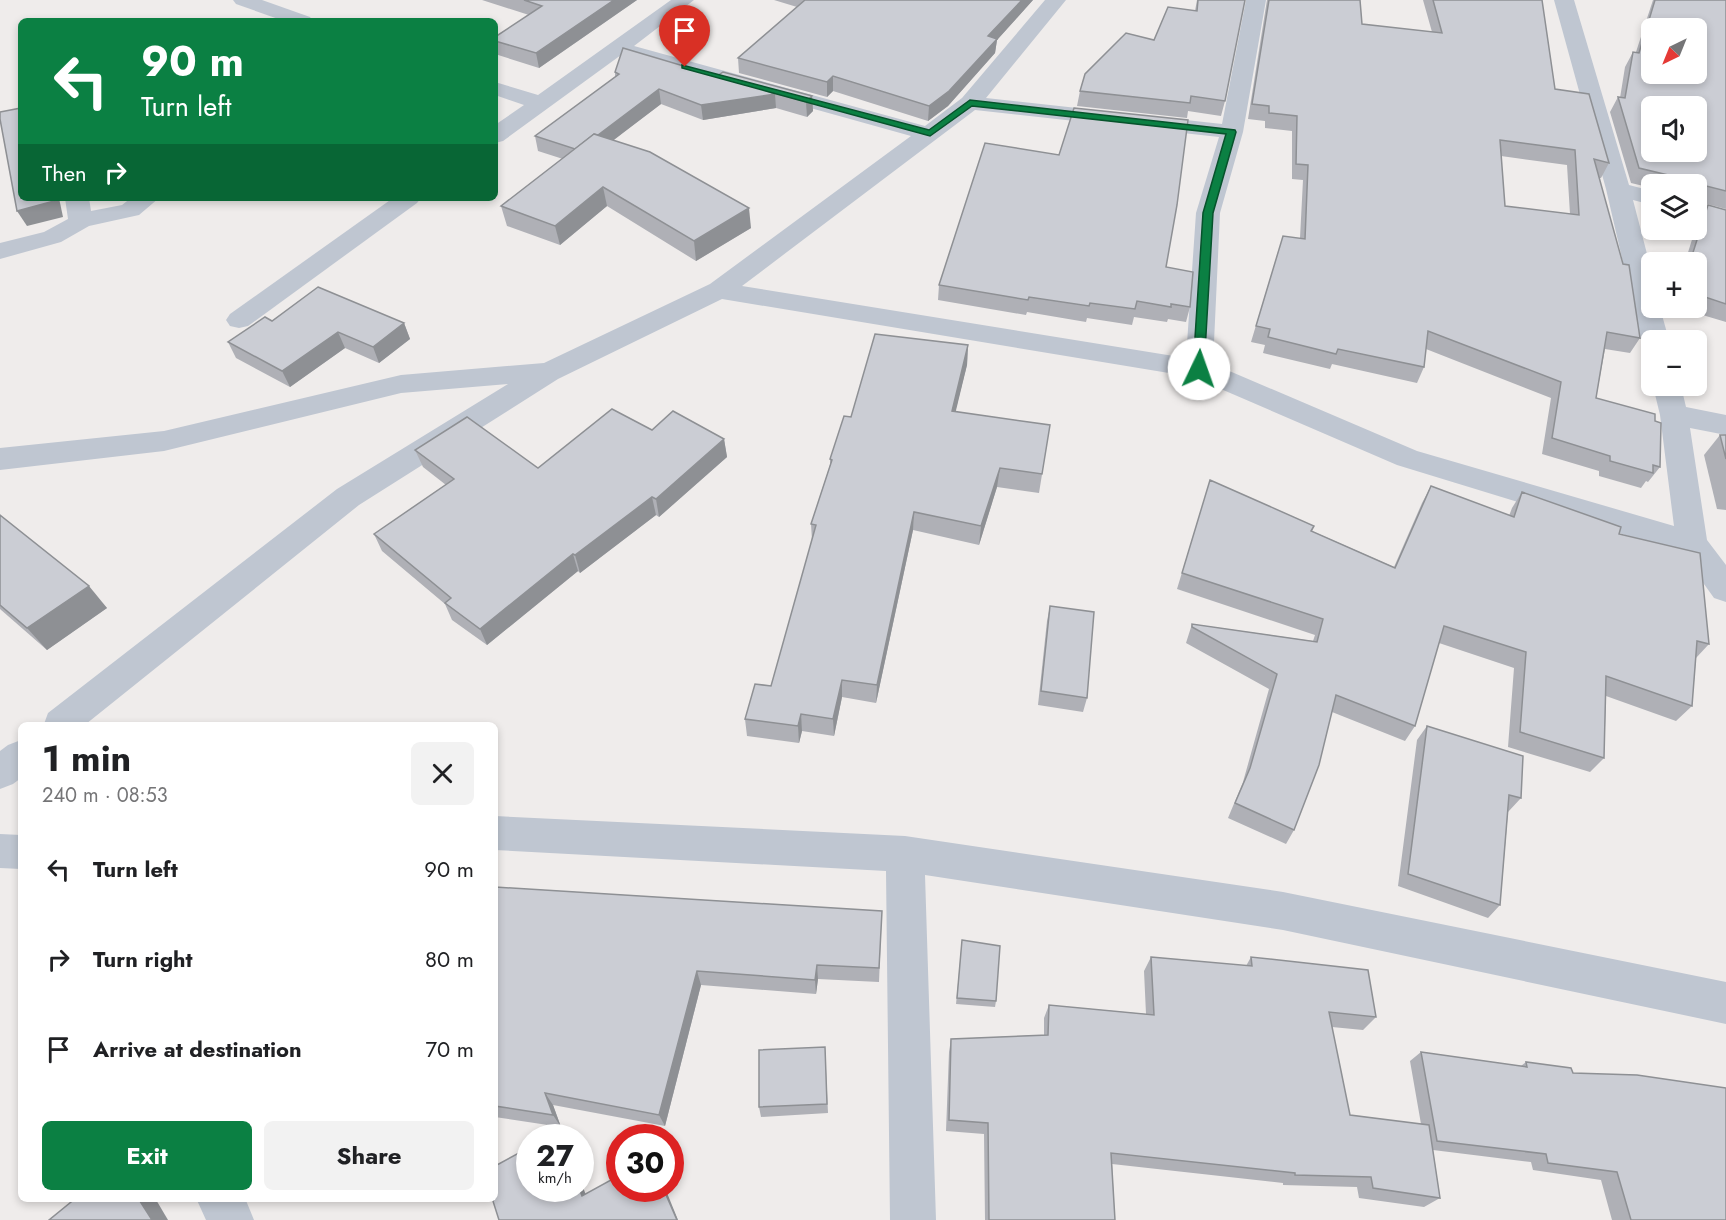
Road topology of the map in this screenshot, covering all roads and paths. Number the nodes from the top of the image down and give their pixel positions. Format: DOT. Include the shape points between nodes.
graph roads {
  1 [pos="243,0"];
  2 [pos="684,0"];
  3 [pos="1056,0"];
  4 [pos="1256,0"];
  5 [pos="1564,0"];
  6 [pos="294,18"];
  7 [pos="618,48"];
  8 [pos="498,89"];
  9 [pos="540,103"];
  10 [pos="970,103"];
  11 [pos="1232,132"];
  12 [pos="498,134"];
  13 [pos="930,134"];
  14 [pos="1618,189"];
  15 [pos="1641,195"];
  16 [pos="143,201"];
  17 [pos="405,201"];
  18 [pos="79,209"];
  19 [pos="1707,213"];
  20 [pos="1726,218"];
  21 [pos="0,251"];
  22 [pos="719,290"];
  23 [pos="239,320"];
  24 [pos="1653,330"];
  25 [pos="1199,369"];
  26 [pos="548,372"];
  27 [pos="1669,396"];
  28 [pos="1674,415"];
  29 [pos="1726,425"];
  30 [pos="0,459"];
  31 [pos="1692,543"];
  32 [pos="1726,589"];
  33 [pos="64,722"];
  34 [pos="18,758"];
  35 [pos="0,773"];
  36 [pos="498,833"];
  37 [pos="0,850"];
  38 [pos="18,852"];
  39 [pos="905,854"];
  40 [pos="1726,1003"];
  41 [pos="221,1202"];
  42 [pos="231,1220"];
  43 [pos="913,1220"];
  1 -- 6 [label="street"];
  2 -- 7 [label="street"];
  3 -- 10 [label="street"];
  4 -- 11 [label="street"];
  5 -- 14 [label="street"];
  7 -- 9 [label="street"];
  7 -- 13 [label="street"];
  8 -- 9 [label="street"];
  9 -- 12 [label="street"];
  10 -- 11 [label="street"];
  10 -- 13 [label="street"];
  11 -- 25 [label="street" via="1208,213"];
  13 -- 22 [label="street"];
  14 -- 15 [label="street"];
  14 -- 24 [label="street"];
  16 -- 18 [label="street" via="130,210"];
  17 -- 23 [label="street"];
  18 -- 21 [label="street" via="71,229 50,239"];
  19 -- 20 [label="street"];
  22 -- 25 [label="street"];
  22 -- 26 [label="street"];
  25 -- 31 [label="street" via="1407,458"];
  26 -- 30 [label="street" via="401,384 164,441"];
  26 -- 33 [label="street" via="348,497"];
  27 -- 28 [label="street"];
  28 -- 29 [label="street"];
  28 -- 31 [label="street"];
  31 -- 32 [label="street"];
  34 -- 35 [label="street"];
  36 -- 39 [label="street"];
  37 -- 38 [label="street"];
  39 -- 40 [label="street" via="1283,911"];
  39 -- 43 [label="street"];
  41 -- 42 [label="street"];
}
